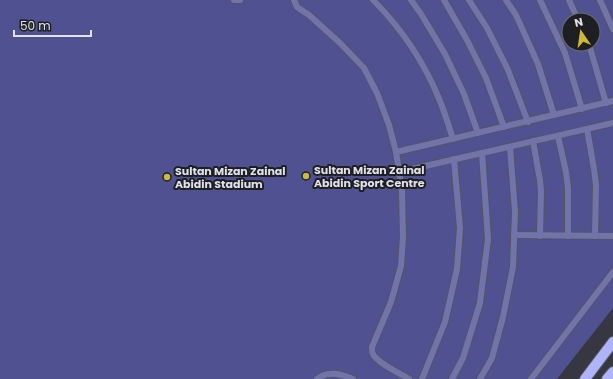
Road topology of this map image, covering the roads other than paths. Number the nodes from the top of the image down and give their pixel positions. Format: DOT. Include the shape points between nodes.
graph roads {
  1 [pos="234,0"];
  2 [pos="240,0"];
  3 [pos="294,0"];
  4 [pos="373,0"];
  5 [pos="410,0"];
  6 [pos="444,0"];
  7 [pos="469,0"];
  8 [pos="506,0"];
  9 [pos="540,0"];
  10 [pos="569,0"];
  11 [pos="600,0"];
  12 [pos="574,12"];
  13 [pos="613,29"];
  14 [pos="592,52"];
  15 [pos="610,102"];
  16 [pos="582,109"];
  17 [pos="554,115"];
  18 [pos="528,122"];
  19 [pos="613,123"];
  20 [pos="504,127"];
  21 [pos="587,129"];
  22 [pos="478,133"];
  23 [pos="558,136"];
  24 [pos="453,139"];
  25 [pos="533,141"];
  26 [pos="510,147"];
  27 [pos="396,152"];
  28 [pos="482,153"];
  29 [pos="454,159"];
  30 [pos="399,172"];
  31 [pos="514,235"];
  32 [pos="540,236"];
  33 [pos="568,236"];
  34 [pos="595,236"];
  35 [pos="613,236"];
  36 [pos="613,272"];
  37 [pos="613,342"];
  38 [pos="613,372"];
  39 [pos="317,379"];
  40 [pos="353,379"];
  41 [pos="409,379"];
  42 [pos="422,379"];
  43 [pos="452,379"];
  44 [pos="480,379"];
  45 [pos="530,379"];
  46 [pos="585,379"];
  47 [pos="607,379"];
  1 -- 2 [label="lane"];
  3 -- 27 [label="lane" via="297,7 309,14 364,68 389,125"];
  4 -- 24 [label="lane" via="403,36 423,66 440,101"];
  5 -- 22 [label="lane" via="445,54 464,94"];
  6 -- 20 [label="lane" via="486,78"];
  7 -- 18 [label="lane" via="487,28 508,70"];
  8 -- 17 [label="lane" via="516,15 538,64"];
  9 -- 16 [label="lane" via="564,53"];
  10 -- 12 [label="lane"];
  11 -- 13 [label="lane"];
  14 -- 15 [label="lane"];
  15 -- 16 [label="lane"];
  16 -- 17 [label="lane"];
  17 -- 18 [label="lane"];
  18 -- 20 [label="lane"];
  19 -- 21 [label="lane"];
  20 -- 22 [label="lane"];
  21 -- 23 [label="lane"];
  21 -- 34 [label="lane" via="596,185"];
  22 -- 24 [label="lane"];
  23 -- 25 [label="lane"];
  23 -- 33 [label="lane" via="568,188"];
  24 -- 27 [label="lane"];
  25 -- 26 [label="lane"];
  25 -- 32 [label="lane" via="541,192"];
  26 -- 28 [label="lane"];
  26 -- 31 [label="lane" via="515,212"];
  27 -- 30 [label="lane"];
  28 -- 29 [label="lane"];
  28 -- 43 [label="lane" via="488,239 480,303 463,358"];
  29 -- 30 [label="lane"];
  29 -- 42 [label="lane" via="460,228 457,269 445,322"];
  30 -- 41 [label="lane" via="402,191 401,266 372,353 381,362"];
  31 -- 32 [label="lane"];
  31 -- 44 [label="lane" via="512,267 503,317 492,358"];
  32 -- 33 [label="lane"];
  33 -- 34 [label="lane"];
  34 -- 35 [label="lane"];
  36 -- 45 [label="lane"];
  37 -- 46 [label="main road"];
  38 -- 47 [label="main road"];
  39 -- 40 [label="lane" via="333,373"];
}
